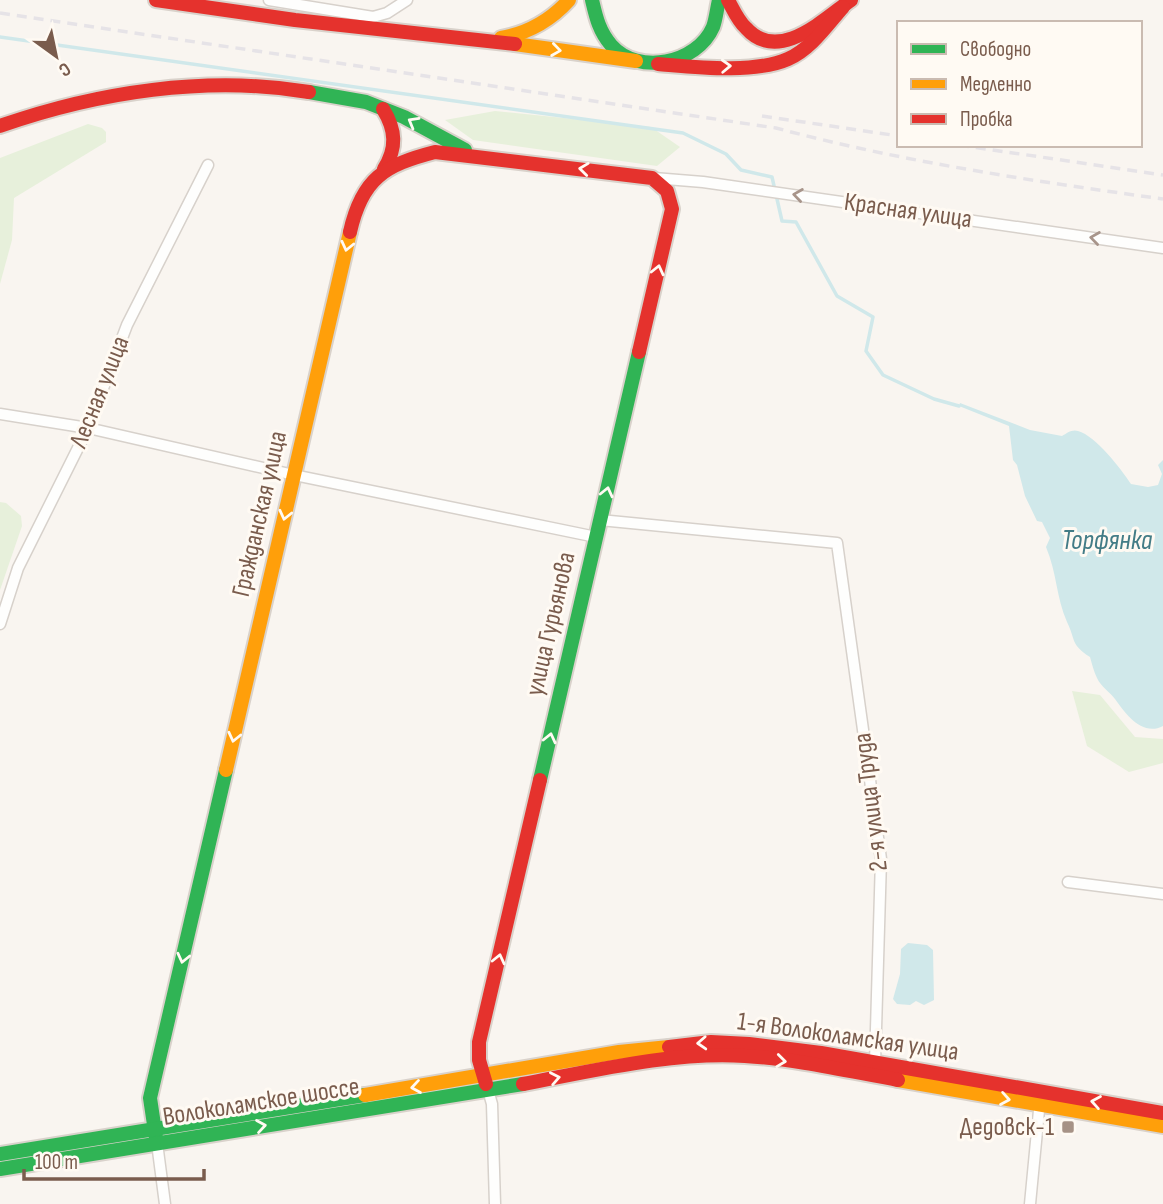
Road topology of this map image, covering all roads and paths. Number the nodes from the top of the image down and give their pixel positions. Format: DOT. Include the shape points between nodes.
graph roads {
  1 [pos="156,0"];
  2 [pos="269,0"];
  3 [pos="407,0"];
  4 [pos="569,0"];
  5 [pos="592,0"];
  6 [pos="719,0"];
  7 [pos="728,0"];
  8 [pos="847,3"];
  9 [pos="489,40"];
  10 [pos="636,61"];
  11 [pos="657,64"];
  12 [pos="383,109"];
  13 [pos="0,127"];
  14 [pos="486,157"];
  15 [pos="208,165"];
  16 [pos="652,178"];
  17 [pos="376,179"];
  18 [pos="1163,248"];
  19 [pos="0,414"];
  20 [pos="88,428"];
  21 [pos="294,475"];
  22 [pos="600,520"];
  23 [pos="596,537"];
  24 [pos="0,624"];
  25 [pos="1068,882"];
  26 [pos="1163,894"];
  27 [pos="875,1063"];
  28 [pos="486,1083"];
  29 [pos="1040,1099"];
  30 [pos="1163,1114"];
  31 [pos="1163,1126"];
  32 [pos="156,1136"];
  33 [pos="0,1154"];
  34 [pos="0,1169"];
  35 [pos="164,1204"];
  36 [pos="495,1204"];
  37 [pos="1030,1204"];
  1 -- 9 [label="street"];
  2 -- 3 [label="street" via="373,18"];
  4 -- 9 [label="street" via="534,29"];
  5 -- 10 [label="street" via="601,34 616,50"];
  6 -- 11 [label="street" via="712,30 698,48"];
  7 -- 8 [label="street" via="746,29 764,40 784,43"];
  11 -- 8 [label="street, one-way" via="716,67 786,60 815,38"];
  9 -- 10 [label="street, one-way"];
  10 -- 11 [label="street"];
  12 -- 13 [label="street" via="346,97 272,86 203,84 80,102"];
  14 -- 12 [label="street, one-way"];
  12 -- 17 [label="street" via="393,128 394,150"];
  16 -- 14 [label="street, Гражданская улица, one-way"];
  14 -- 17 [label="street, Гражданская улица" via="435,152 400,161"];
  15 -- 20 [label="street, Лесная улица" via="127,325"];
  18 -- 16 [label="street, Красная улица, one-way"];
  22 -- 16 [label="street, улица Гурьянова, one-way" via="673,209 670,193"];
  17 -- 21 [label="street, Гражданская улица, one-way" via="354,214"];
  19 -- 20 [label="street"];
  20 -- 21 [label="street"];
  20 -- 24 [label="street, Лесная улица" via="18,568"];
  21 -- 23 [label="street"];
  21 -- 32 [label="street, Гражданская улица, one-way" via="150,1098"];
  22 -- 23 [label="street, улица Гурьянова"];
  22 -- 27 [label="street, 2-я улица Труда" via="837,543 881,859"];
  28 -- 23 [label="street, улица Гурьянова, one-way" via="479,1042"];
  25 -- 26 [label="street"];
  27 -- 28 [label="street, 1-я Волоколамская улица, one-way" via="786,1048 711,1042 619,1052"];
  27 -- 29 [label="street, 1-я Волоколамская улица"];
  28 -- 29 [label="street, 1-я Волоколамская улица, one-way" via="648,1062 745,1056"];
  28 -- 32 [label="street, Волоколамское шоссе"];
  28 -- 36 [label="street" via="492,1104"];
  30 -- 29 [label="street, 1-я Волоколамская улица, one-way"];
  29 -- 31 [label="street, 1-я Волоколамская улица"];
  29 -- 37 [label="street"];
  32 -- 33 [label="street, Волоколамское шоссе"];
  32 -- 34 [label="street, Волоколамское шоссе"];
  32 -- 35 [label="street"];
}
